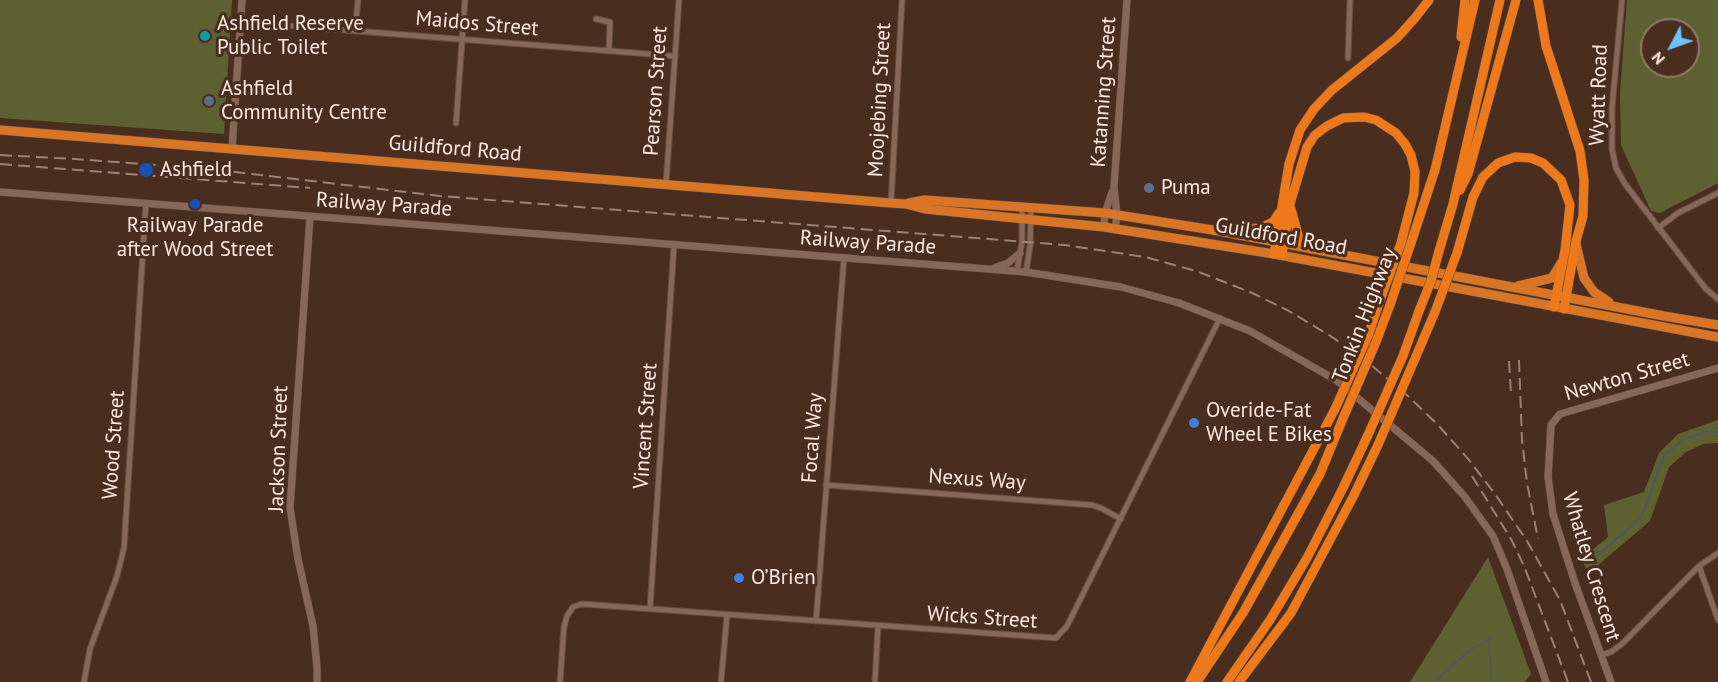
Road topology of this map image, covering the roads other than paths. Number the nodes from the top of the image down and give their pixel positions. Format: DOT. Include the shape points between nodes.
graph roads {
  1 [pos="242,0"];
  2 [pos="358,0"];
  3 [pos="465,0"];
  4 [pos="678,0"];
  5 [pos="902,0"];
  6 [pos="1127,0"];
  7 [pos="1350,0"];
  8 [pos="1428,0"];
  9 [pos="1465,0"];
  10 [pos="1474,0"];
  11 [pos="1500,0"];
  12 [pos="1516,0"];
  13 [pos="1538,0"];
  14 [pos="1622,0"];
  15 [pos="597,19"];
  16 [pos="241,22"];
  17 [pos="356,31"];
  18 [pos="462,39"];
  19 [pos="609,51"];
  20 [pos="674,56"];
  21 [pos="1348,58"];
  22 [pos="1454,89"];
  23 [pos="456,123"];
  24 [pos="0,130"];
  25 [pos="232,149"];
  26 [pos="666,184"];
  27 [pos="1114,187"];
  28 [pos="0,192"];
  29 [pos="1718,193"];
  30 [pos="891,202"];
  31 [pos="146,203"];
  32 [pos="906,204"];
  33 [pos="1453,204"];
  34 [pos="1286,205"];
  35 [pos="1027,207"];
  36 [pos="1106,213"];
  37 [pos="1117,215"];
  38 [pos="310,216"];
  39 [pos="1027,219"];
  40 [pos="1104,227"];
  41 [pos="1658,228"];
  42 [pos="1115,229"];
  43 [pos="1213,230"];
  44 [pos="1576,241"];
  45 [pos="1280,243"];
  46 [pos="674,245"];
  47 [pos="1312,249"];
  48 [pos="1020,253"];
  49 [pos="1278,254"];
  50 [pos="844,258"];
  51 [pos="1563,260"];
  52 [pos="992,269"];
  53 [pos="1017,271"];
  54 [pos="1026,272"];
  55 [pos="1516,286"];
  56 [pos="1555,296"];
  57 [pos="1566,297"];
  58 [pos="1718,299"];
  59 [pos="1554,308"];
  60 [pos="1623,308"];
  61 [pos="1564,309"];
  62 [pos="1220,318"];
  63 [pos="1718,324"];
  64 [pos="1718,337"];
  65 [pos="1372,339"];
  66 [pos="1718,368"];
  67 [pos="1551,425"];
  68 [pos="826,485"];
  69 [pos="1121,519"];
  70 [pos="1718,553"];
  71 [pos="1699,566"];
  72 [pos="650,609"];
  73 [pos="727,615"];
  74 [pos="1718,620"];
  75 [pos="816,621"];
  76 [pos="878,626"];
  77 [pos="1601,655"];
  78 [pos="84,682"];
  79 [pos="316,682"];
  80 [pos="560,682"];
  81 [pos="721,682"];
  82 [pos="874,682"];
  83 [pos="1190,682"];
  84 [pos="1197,682"];
  85 [pos="1227,682"];
  86 [pos="1239,682"];
  87 [pos="1546,682"];
  88 [pos="1611,682"];
  1 -- 16 [label="street"];
  2 -- 17 [label="street"];
  3 -- 18 [label="street"];
  4 -- 20 [label="street, Pearson Street"];
  5 -- 30 [label="street, Moojebing Street"];
  6 -- 27 [label="street, Katanning Street"];
  7 -- 21 [label="street"];
  8 -- 34 [label="highway" via="1397,38 1314,109 1300,130 1289,164"];
  9 -- 22 [label="highway"];
  10 -- 22 [label="highway, Tonkin Highway"];
  11 -- 33 [label="highway"];
  12 -- 33 [label="highway" via="1468,174"];
  13 -- 44 [label="highway" via="1546,46 1580,151 1584,199"];
  14 -- 41 [label="street, Wyatt Road" via="1612,149 1625,184"];
  15 -- 19 [label="street" via="610,22"];
  16 -- 17 [label="street, Maidos Street"];
  16 -- 25 [label="street"];
  17 -- 18 [label="street, Maidos Street"];
  18 -- 19 [label="street, Maidos Street"];
  18 -- 23 [label="street"];
  19 -- 20 [label="street, Maidos Street"];
  20 -- 26 [label="street, Pearson Street"];
  22 -- 65 [label="highway, Tonkin Highway, bridge" via="1435,170 1390,305"];
  24 -- 25 [label="highway, Guildford Road"];
  25 -- 26 [label="highway, Guildford Road"];
  26 -- 30 [label="highway, Guildford Road"];
  27 -- 36 [label="street, Katanning Street"];
  27 -- 37 [label="street, Katanning Street"];
  28 -- 31 [label="street, Railway Parade"];
  29 -- 41 [label="street"];
  30 -- 32 [label="highway, Guildford Road"];
  31 -- 38 [label="street, Railway Parade"];
  31 -- 78 [label="street, Wood Street" via="124,548 90,649"];
  32 -- 35 [label="highway, Guildford Road" via="925,200"];
  32 -- 39 [label="highway, Guildford Road"];
  33 -- 85 [label="highway, bridge" via="1431,281 1402,356 1343,488 1270,620"];
  34 -- 43 [label="highway" via="1269,226"];
  34 -- 45 [label="highway"];
  34 -- 47 [label="highway" via="1302,243"];
  34 -- 65 [label="highway, bridge" via="1306,147 1327,126 1343,118 1364,117 1396,133 1405,144 1415,172 1414,193 1379,303"];
  35 -- 36 [label="highway, Guildford Road"];
  35 -- 39 [label="street"];
  36 -- 37 [label="highway, Guildford Road"];
  36 -- 40 [label="street, Katanning Street"];
  37 -- 42 [label="street, Katanning Street"];
  37 -- 43 [label="highway, Guildford Road"];
  38 -- 46 [label="street, Railway Parade"];
  38 -- 79 [label="street, Jackson Street" via="290,508 313,626"];
  39 -- 40 [label="highway, Guildford Road"];
  39 -- 48 [label="street"];
  39 -- 54 [label="street"];
  40 -- 42 [label="highway, Guildford Road"];
  41 -- 58 [label="street, Wyatt Road"];
  42 -- 49 [label="highway, Guildford Road"];
  43 -- 45 [label="highway, Guildford Road"];
  44 -- 57 [label="highway"];
  44 -- 60 [label="highway" via="1589,286 1599,297"];
  45 -- 47 [label="highway, Guildford Road"];
  45 -- 49 [label="highway"];
  46 -- 50 [label="street, Railway Parade"];
  46 -- 72 [label="street, Vincent Street"];
  47 -- 55 [label="highway, Guildford Road"];
  48 -- 52 [label="street"];
  48 -- 53 [label="street"];
  49 -- 59 [label="highway, Guildford Road"];
  50 -- 52 [label="street, Railway Parade"];
  50 -- 68 [label="street, Focal Way"];
  51 -- 55 [label="highway" via="1552,278"];
  51 -- 56 [label="highway"];
  51 -- 86 [label="highway, bridge" via="1570,205 1556,174 1537,160 1523,157 1498,163 1483,177 1473,197 1435,312 1353,497 1291,613"];
  52 -- 53 [label="street, Railway Parade"];
  53 -- 54 [label="street, Railway Parade"];
  54 -- 62 [label="street, Railway Parade" via="1144,293"];
  55 -- 56 [label="highway, Guildford Road"];
  56 -- 57 [label="highway, Guildford Road"];
  56 -- 59 [label="highway"];
  57 -- 60 [label="highway, Guildford Road"];
  57 -- 61 [label="highway"];
  59 -- 61 [label="highway, Guildford Road"];
  60 -- 63 [label="highway, Guildford Road"];
  61 -- 64 [label="highway, Guildford Road"];
  62 -- 69 [label="street, Wicks Street"];
  62 -- 87 [label="street, Railway Parade" via="1336,380 1433,460 1493,536"];
  65 -- 83 [label="highway, bridge"];
  65 -- 84 [label="highway, Tonkin Highway, bridge" via="1320,474 1243,613"];
  66 -- 67 [label="street, Newton Street" via="1560,414"];
  67 -- 77 [label="street, Whatley Crescent" via="1548,477 1553,514"];
  68 -- 69 [label="street, Nexus Way" via="1092,505"];
  68 -- 75 [label="street, Focal Way"];
  69 -- 76 [label="street, Wicks Street" via="1067,626 1056,639"];
  70 -- 71 [label="street"];
  71 -- 74 [label="street"];
  71 -- 77 [label="street" via="1623,643"];
  72 -- 73 [label="street, Wicks Street"];
  72 -- 80 [label="street, Wicks Street" via="582,604 573,607 564,627"];
  73 -- 75 [label="street, Wicks Street"];
  73 -- 81 [label="street"];
  75 -- 76 [label="street, Wicks Street"];
  76 -- 82 [label="street"];
  77 -- 88 [label="street, Whatley Crescent"];
}
